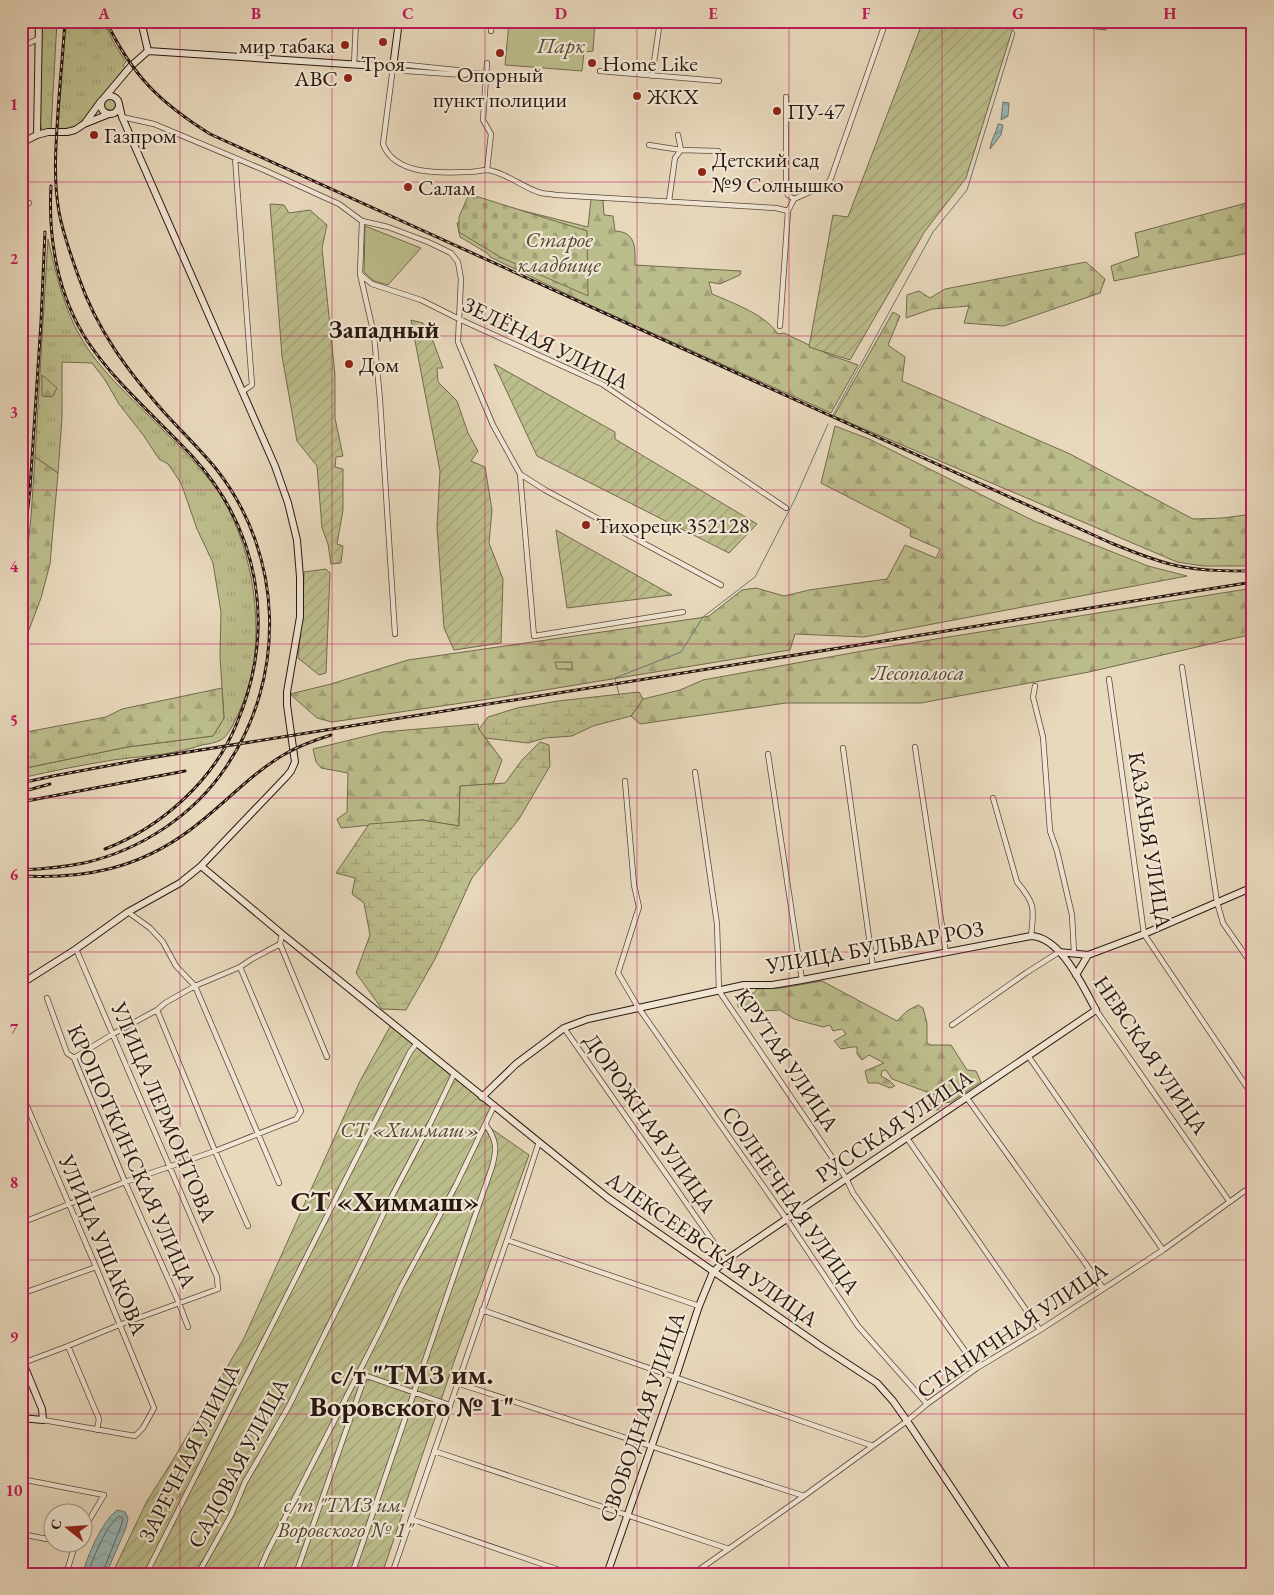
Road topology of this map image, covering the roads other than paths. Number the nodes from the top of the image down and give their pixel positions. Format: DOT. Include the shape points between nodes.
graph roads {
  1 [pos="38,21"];
  2 [pos="141,21"];
  3 [pos="356,21"];
  4 [pos="399,21"];
  5 [pos="492,21"];
  6 [pos="660,21"];
  7 [pos="886,21"];
  8 [pos="491,31"];
  9 [pos="38,39"];
  10 [pos="21,47"];
  11 [pos="148,51"];
  12 [pos="487,63"];
  13 [pos="354,65"];
  14 [pos="393,67"];
  15 [pos="600,71"];
  16 [pos="486,74"];
  17 [pos="652,76"];
  18 [pos="719,82"];
  19 [pos="116,84"];
  20 [pos="786,97"];
  21 [pos="103,99"];
  22 [pos="119,103"];
  23 [pos="111,114"];
  24 [pos="122,117"];
  25 [pos="84,124"];
  26 [pos="37,135"];
  27 [pos="678,135"];
  28 [pos="21,143"];
  29 [pos="649,145"];
  30 [pos="681,150"];
  31 [pos="718,151"];
  32 [pos="235,158"];
  33 [pos="487,170"];
  34 [pos="794,199"];
  35 [pos="669,201"];
  36 [pos="29,203"];
  37 [pos="21,208"];
  38 [pos="788,211"];
  39 [pos="362,221"];
  40 [pos="360,274"];
  41 [pos="459,320"];
  42 [pos="780,326"];
  43 [pos="242,392"];
  44 [pos="520,474"];
  45 [pos="786,508"];
  46 [pos="720,585"];
  47 [pos="683,612"];
  48 [pos="395,634"];
  49 [pos="1182,668"];
  50 [pos="1108,679"];
  51 [pos="1035,686"];
  52 [pos="915,747"];
  53 [pos="843,748"];
  54 [pos="768,754"];
  55 [pos="695,772"];
  56 [pos="625,781"];
  57 [pos="993,798"];
  58 [pos="200,866"];
  59 [pos="1253,887"];
  60 [pos="1217,902"];
  61 [pos="128,912"];
  62 [pos="282,934"];
  63 [pos="1144,934"];
  64 [pos="1034,936"];
  65 [pos="280,944"];
  66 [pos="76,949"];
  67 [pos="1059,952"];
  68 [pos="946,953"];
  69 [pos="1074,954"];
  70 [pos="1088,955"];
  71 [pos="1253,966"];
  72 [pos="240,967"];
  73 [pos="874,967"];
  74 [pos="1076,975"];
  75 [pos="802,980"];
  76 [pos="21,984"];
  77 [pos="195,986"];
  78 [pos="719,991"];
  79 [pos="47,998"];
  80 [pos="638,1007"];
  81 [pos="157,1010"];
  82 [pos="1096,1010"];
  83 [pos="952,1025"];
  84 [pos="564,1028"];
  85 [pos="113,1034"];
  86 [pos="418,1043"];
  87 [pos="326,1057"];
  88 [pos="1029,1057"];
  89 [pos="74,1058"];
  90 [pos="454,1074"];
  91 [pos="21,1096"];
  92 [pos="1253,1096"];
  93 [pos="482,1097"];
  94 [pos="967,1098"];
  95 [pos="494,1106"];
  96 [pos="486,1125"];
  97 [pos="258,1133"];
  98 [pos="907,1138"];
  99 [pos="539,1142"];
  100 [pos="215,1150"];
  101 [pos="170,1165"];
  102 [pos="846,1178"];
  103 [pos="125,1182"];
  104 [pos="279,1183"];
  105 [pos="1253,1185"];
  106 [pos="1230,1201"];
  107 [pos="69,1204"];
  108 [pos="787,1220"];
  109 [pos="21,1223"];
  110 [pos="248,1226"];
  111 [pos="506,1240"];
  112 [pos="1163,1250"];
  113 [pos="726,1260"];
  114 [pos="96,1266"];
  115 [pos="713,1272"];
  116 [pos="1103,1288"];
  117 [pos="21,1294"];
  118 [pos="179,1303"];
  119 [pos="699,1306"];
  120 [pos="482,1310"];
  121 [pos="119,1325"];
  122 [pos="188,1327"];
  123 [pos="1040,1330"];
  124 [pos="68,1346"];
  125 [pos="22,1360"];
  126 [pos="977,1368"];
  127 [pos="358,1372"];
  128 [pos="365,1376"];
  129 [pos="676,1376"];
  130 [pos="458,1383"];
  131 [pos="414,1393"];
  132 [pos="927,1404"];
  133 [pos="450,1405"];
  134 [pos="21,1418"];
  135 [pos="42,1420"];
  136 [pos="908,1421"];
  137 [pos="97,1430"];
  138 [pos="651,1446"];
  139 [pos="873,1446"];
  140 [pos="434,1451"];
  141 [pos="21,1479"];
  142 [pos="804,1496"];
  143 [pos="92,1515"];
  144 [pos="627,1515"];
  145 [pos="411,1519"];
  146 [pos="21,1534"];
  147 [pos="42,1538"];
  148 [pos="729,1549"];
  149 [pos="73,1552"];
  150 [pos="66,1574"];
  151 [pos="146,1574"];
  152 [pos="198,1574"];
  153 [pos="258,1574"];
  154 [pos="296,1574"];
  155 [pos="352,1574"];
  156 [pos="392,1574"];
  157 [pos="571,1574"];
  158 [pos="607,1574"];
  159 [pos="693,1574"];
  160 [pos="1009,1574"];
  1 -- 9 [label="street"];
  2 -- 11 [label="street"];
  3 -- 13 [label="street"];
  4 -- 14 [label="street"];
  5 -- 8 [label="street"];
  6 -- 17 [label="street"];
  7 -- 34 [label="street" via="832,178 821,187"];
  9 -- 10 [label="street"];
  9 -- 26 [label="street"];
  11 -- 13 [label="street"];
  11 -- 19 [label="street"];
  12 -- 16 [label="street"];
  13 -- 14 [label="street"];
  14 -- 16 [label="street" via="407,65"];
  14 -- 33 [label="street" via="383,144 392,158 415,169 432,172"];
  15 -- 17 [label="street"];
  16 -- 33 [label="street" via="483,120 491,134"];
  17 -- 18 [label="street"];
  19 -- 21 [label="street"];
  19 -- 22 [label="street"];
  20 -- 34 [label="street" via="786,190"];
  21 -- 22 [label="street" via="113,96"];
  21 -- 23 [label="street" via="104,112"];
  21 -- 25 [label="street"];
  22 -- 23 [label="street" via="118,110"];
  22 -- 24 [label="street"];
  23 -- 24 [label="street"];
  23 -- 25 [label="street"];
  24 -- 32 [label="street" via="154,124"];
  24 -- 43 [label="street"];
  25 -- 26 [label="street" via="67,132"];
  26 -- 28 [label="street"];
  27 -- 30 [label="street"];
  29 -- 30 [label="street"];
  30 -- 31 [label="street"];
  30 -- 35 [label="street" via="675,158"];
  32 -- 39 [label="street" via="339,204"];
  32 -- 43 [label="street" via="252,385"];
  33 -- 35 [label="street" via="541,193"];
  34 -- 38 [label="street"];
  35 -- 38 [label="street"];
  36 -- 37 [label="street"];
  38 -- 42 [label="street"];
  39 -- 40 [label="street"];
  39 -- 41 [label="street" via="428,242 451,254 458,262 461,279"];
  40 -- 41 [label="street, ЗЕЛЁНАЯ УЛИЦА" via="372,284 421,300"];
  40 -- 48 [label="street" via="374,335"];
  41 -- 44 [label="street" via="458,342 493,425"];
  41 -- 45 [label="street, ЗЕЛЁНАЯ УЛИЦА" via="602,384"];
  43 -- 58 [label="street" via="275,466 297,540 300,617 287,692 295,762 291,771"];
  44 -- 46 [label="street"];
  44 -- 47 [label="street" via="534,636"];
  49 -- 60 [label="street"];
  50 -- 63 [label="street, КАЗАЧЬЯ УЛИЦА"];
  51 -- 69 [label="street" via="1033,697 1044,737 1050,832 1072,915"];
  52 -- 68 [label="street"];
  53 -- 73 [label="street"];
  54 -- 75 [label="street"];
  55 -- 78 [label="street" via="717,924"];
  56 -- 80 [label="street, СОЛНЕЧНАЯ УЛИЦА" via="639,908 618,973"];
  57 -- 64 [label="street" via="1017,882 1034,908"];
  58 -- 61 [label="street" via="171,888"];
  58 -- 62 [label="street, АЛЕКСЕЕВСКАЯ УЛИЦА"];
  59 -- 60 [label="street"];
  60 -- 63 [label="street"];
  60 -- 71 [label="street" via="1223,923"];
  61 -- 66 [label="street"];
  61 -- 77 [label="street" via="157,935 176,966"];
  62 -- 65 [label="street"];
  62 -- 86 [label="street, АЛЕКСЕЕВСКАЯ УЛИЦА"];
  63 -- 70 [label="street"];
  63 -- 92 [label="street, КАЗАЧЬЯ УЛИЦА"];
  64 -- 67 [label="street, НЕВСКАЯ УЛИЦА" via="1052,944"];
  64 -- 68 [label="street, УЛИЦА БУЛЬВАР РОЗ"];
  65 -- 72 [label="street"];
  65 -- 87 [label="street"];
  66 -- 76 [label="street"];
  66 -- 85 [label="street, УЛИЦА ЛЕРМОНТОВА"];
  67 -- 69 [label="street"];
  67 -- 74 [label="street, НЕВСКАЯ УЛИЦА"];
  67 -- 83 [label="street"];
  68 -- 73 [label="street, УЛИЦА БУЛЬВАР РОЗ"];
  69 -- 70 [label="street"];
  70 -- 74 [label="street"];
  72 -- 77 [label="street"];
  72 -- 97 [label="street" via="301,1111 296,1119"];
  73 -- 75 [label="street, УЛИЦА БУЛЬВАР РОЗ"];
  74 -- 82 [label="street, НЕВСКАЯ УЛИЦА"];
  75 -- 78 [label="street, УЛИЦА БУЛЬВАР РОЗ"];
  77 -- 81 [label="street"];
  77 -- 97 [label="street"];
  78 -- 80 [label="street, КРУТАЯ УЛИЦА"];
  78 -- 102 [label="street, КРУТАЯ УЛИЦА"];
  79 -- 89 [label="street, КРОПОТКИНСКАЯ УЛИЦА" via="67,1052"];
  80 -- 84 [label="street, КРУТАЯ УЛИЦА"];
  80 -- 108 [label="street, СОЛНЕЧНАЯ УЛИЦА"];
  81 -- 85 [label="street"];
  81 -- 100 [label="street"];
  82 -- 88 [label="street, РУССКАЯ УЛИЦА"];
  82 -- 106 [label="street, НЕВСКАЯ УЛИЦА"];
  84 -- 93 [label="street, КРУТАЯ УЛИЦА" via="516,1064"];
  84 -- 113 [label="street, ДОРОЖНАЯ УЛИЦА"];
  85 -- 89 [label="street"];
  85 -- 101 [label="street, УЛИЦА ЛЕРМОНТОВА"];
  86 -- 90 [label="street, АЛЕКСЕЕВСКАЯ УЛИЦА"];
  86 -- 151 [label="street, ЗАРЕЧНАЯ УЛИЦА" via="410,1052"];
  88 -- 94 [label="street, РУССКАЯ УЛИЦА"];
  88 -- 112 [label="street"];
  89 -- 103 [label="street, КРОПОТКИНСКАЯ УЛИЦА"];
  90 -- 93 [label="street, АЛЕКСЕЕВСКАЯ УЛИЦА"];
  90 -- 152 [label="street, САДОВАЯ УЛИЦА" via="289,1406"];
  91 -- 107 [label="street, УЛИЦА УШАКОВА"];
  93 -- 95 [label="street, АЛЕКСЕЕВСКАЯ УЛИЦА"];
  94 -- 98 [label="street, РУССКАЯ УЛИЦА"];
  94 -- 116 [label="street"];
  95 -- 96 [label="street"];
  95 -- 99 [label="street, АЛЕКСЕЕВСКАЯ УЛИЦА"];
  96 -- 127 [label="street"];
  96 -- 131 [label="street" via="493,1136 496,1151 492,1167"];
  97 -- 100 [label="street"];
  97 -- 104 [label="street"];
  98 -- 102 [label="street, РУССКАЯ УЛИЦА"];
  98 -- 123 [label="street"];
  99 -- 111 [label="street"];
  99 -- 115 [label="street, АЛЕКСЕЕВСКАЯ УЛИЦА" via="608,1198"];
  100 -- 101 [label="street"];
  100 -- 110 [label="street"];
  101 -- 103 [label="street"];
  101 -- 118 [label="street, УЛИЦА ЛЕРМОНТОВА" via="217,1277 218,1289"];
  102 -- 108 [label="street, РУССКАЯ УЛИЦА"];
  102 -- 126 [label="street, КРУТАЯ УЛИЦА" via="853,1193"];
  103 -- 107 [label="street"];
  103 -- 118 [label="street, КРОПОТКИНСКАЯ УЛИЦА"];
  105 -- 106 [label="street, СТАНИЧНАЯ УЛИЦА"];
  106 -- 112 [label="street, СТАНИЧНАЯ УЛИЦА"];
  107 -- 109 [label="street"];
  107 -- 114 [label="street, УЛИЦА УШАКОВА"];
  108 -- 113 [label="street, РУССКАЯ УЛИЦА"];
  108 -- 132 [label="street, СОЛНЕЧНАЯ УЛИЦА" via="858,1326"];
  111 -- 119 [label="street"];
  111 -- 120 [label="street"];
  112 -- 116 [label="street, СТАНИЧНАЯ УЛИЦА"];
  113 -- 115 [label="street, РУССКАЯ УЛИЦА"];
  114 -- 117 [label="street"];
  114 -- 121 [label="street, УЛИЦА УШАКОВА"];
  115 -- 119 [label="street, СВОБОДНАЯ УЛИЦА"];
  115 -- 136 [label="street, АЛЕКСЕЕВСКАЯ УЛИЦА" via="877,1383"];
  116 -- 123 [label="street, СТАНИЧНАЯ УЛИЦА"];
  118 -- 121 [label="street"];
  118 -- 122 [label="street, КРОПОТКИНСКАЯ УЛИЦА"];
  119 -- 129 [label="street, СВОБОДНАЯ УЛИЦА"];
  120 -- 129 [label="street"];
  120 -- 130 [label="street"];
  121 -- 124 [label="street"];
  121 -- 137 [label="street, УЛИЦА УШАКОВА" via="154,1408 144,1428 135,1436"];
  123 -- 126 [label="street, СТАНИЧНАЯ УЛИЦА"];
  124 -- 125 [label="street"];
  124 -- 137 [label="street" via="99,1419"];
  125 -- 135 [label="street" via="42,1409"];
  126 -- 132 [label="street, СТАНИЧНАЯ УЛИЦА"];
  127 -- 128 [label="street"];
  127 -- 153 [label="street"];
  128 -- 131 [label="street"];
  128 -- 154 [label="street"];
  129 -- 138 [label="street, СВОБОДНАЯ УЛИЦА"];
  129 -- 139 [label="street"];
  130 -- 133 [label="street"];
  130 -- 138 [label="street"];
  131 -- 133 [label="street"];
  131 -- 155 [label="street"];
  132 -- 136 [label="street, СТАНИЧНАЯ УЛИЦА"];
  133 -- 140 [label="street"];
  134 -- 135 [label="street"];
  135 -- 137 [label="street"];
  136 -- 139 [label="street, СТАНИЧНАЯ УЛИЦА"];
  136 -- 160 [label="street, АЛЕКСЕЕВСКАЯ УЛИЦА"];
  138 -- 142 [label="street"];
  138 -- 144 [label="street, СВОБОДНАЯ УЛИЦА"];
  139 -- 142 [label="street, СТАНИЧНАЯ УЛИЦА"];
  140 -- 144 [label="street"];
  140 -- 145 [label="street"];
  141 -- 143 [label="street" via="104,1495"];
  142 -- 148 [label="street, СТАНИЧНАЯ УЛИЦА"];
  144 -- 148 [label="street"];
  144 -- 158 [label="street, СВОБОДНАЯ УЛИЦА"];
  145 -- 156 [label="street"];
  145 -- 157 [label="street"];
  146 -- 147 [label="street"];
  148 -- 159 [label="street, СТАНИЧНАЯ УЛИЦА"];
  149 -- 150 [label="street"];
}
